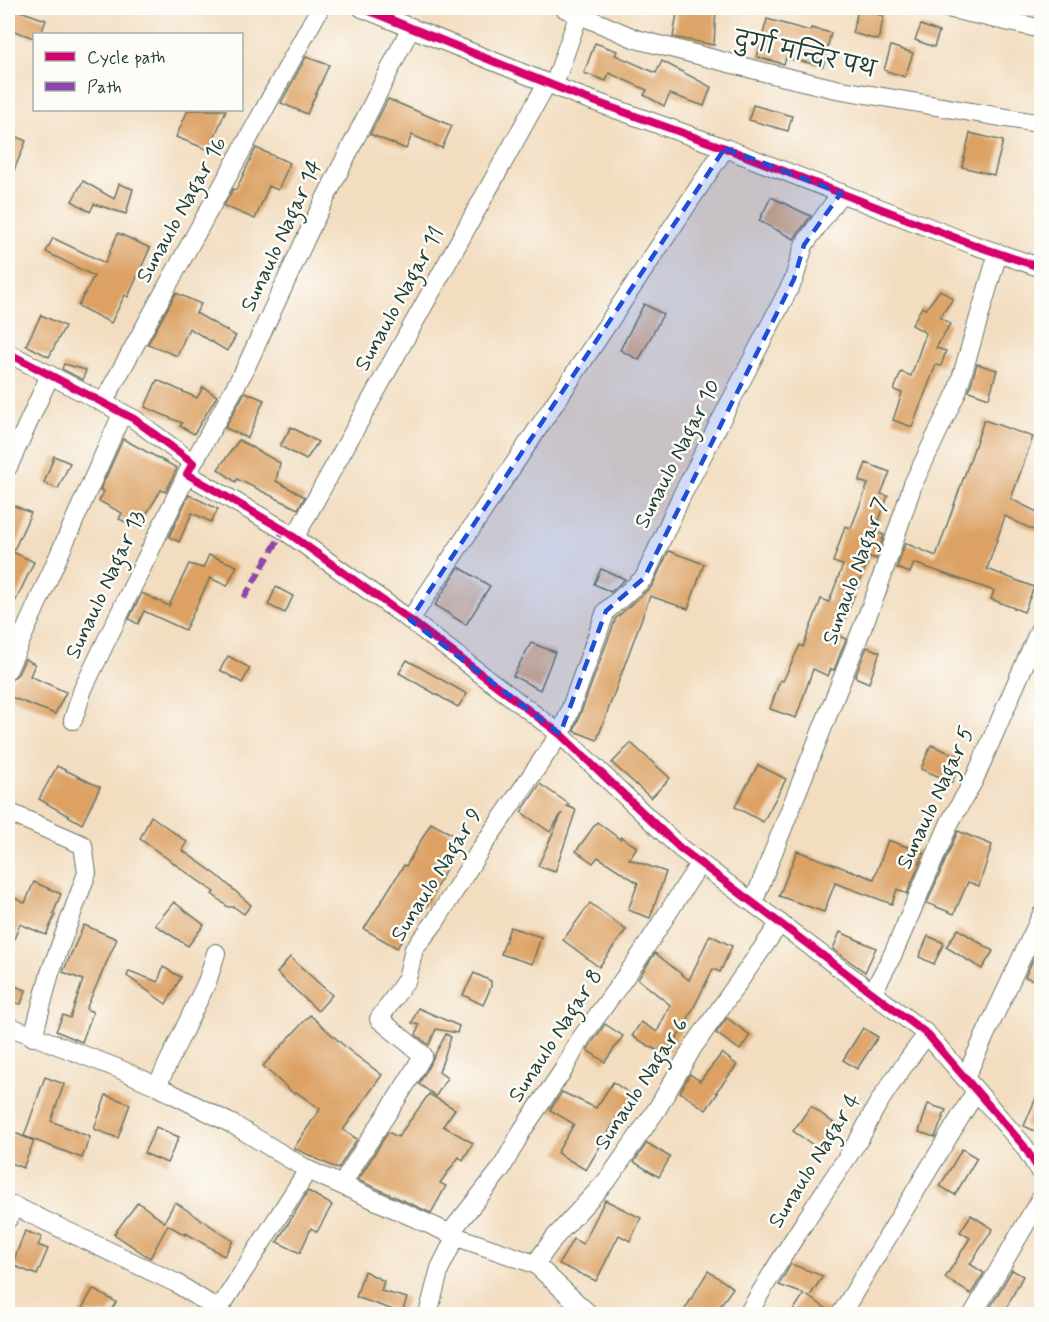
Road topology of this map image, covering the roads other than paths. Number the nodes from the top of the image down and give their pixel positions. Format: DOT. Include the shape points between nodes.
graph roads {
  1 [pos="320,8"];
  2 [pos="362,8"];
  3 [pos="947,8"];
  4 [pos="575,9"];
  5 [pos="411,27"];
  6 [pos="1041,29"];
  7 [pos="550,84"];
  8 [pos="1041,124"];
  9 [pos="725,148"];
  10 [pos="841,193"];
  11 [pos="998,253"];
  12 [pos="1041,268"];
  13 [pos="8,353"];
  14 [pos="50,375"];
  15 [pos="103,403"];
  16 [pos="122,414"];
  17 [pos="8,467"];
  18 [pos="190,469"];
  19 [pos="295,537"];
  20 [pos="410,620"];
  21 [pos="1041,624"];
  22 [pos="8,669"];
  23 [pos="73,720"];
  24 [pos="560,734"];
  25 [pos="8,814"];
  26 [pos="700,863"];
  27 [pos="753,903"];
  28 [pos="1041,914"];
  29 [pos="780,923"];
  30 [pos="216,953"];
  31 [pos="873,992"];
  32 [pos="8,1026"];
  33 [pos="927,1034"];
  34 [pos="33,1036"];
  35 [pos="971,1084"];
  36 [pos="157,1086"];
  37 [pos="308,1170"];
  38 [pos="1041,1175"];
  39 [pos="342,1185"];
  40 [pos="1041,1196"];
  41 [pos="8,1220"];
  42 [pos="453,1234"];
  43 [pos="535,1264"];
  44 [pos="217,1312"];
  45 [pos="428,1314"];
  46 [pos="589,1314"];
  47 [pos="748,1314"];
  48 [pos="841,1314"];
  49 [pos="973,1314"];
  1 -- 15 [label="street, Sunaulo Nagar 16"];
  2 -- 5 [label="street"];
  3 -- 6 [label="street"];
  4 -- 7 [label="street, Sunaulo Nagar 11"];
  4 -- 8 [label="street, दुर्गा मन्दिर पथ" via="636,39 764,72 836,89"];
  5 -- 7 [label="street"];
  5 -- 18 [label="street, Sunaulo Nagar 14" via="244,371"];
  7 -- 9 [label="street"];
  7 -- 19 [label="street, Sunaulo Nagar 11"];
  9 -- 10 [label="street"];
  9 -- 20 [label="street"];
  10 -- 11 [label="street"];
  10 -- 24 [label="street, Sunaulo Nagar 10" via="804,245 794,279 681,497 644,578 606,611"];
  11 -- 12 [label="street"];
  11 -- 27 [label="street, Sunaulo Nagar 7" via="957,392 913,484 877,591"];
  13 -- 14 [label="street"];
  14 -- 15 [label="street"];
  14 -- 17 [label="street"];
  15 -- 16 [label="street"];
  16 -- 18 [label="street" via="134,419"];
  16 -- 22 [label="street"];
  18 -- 19 [label="street"];
  18 -- 23 [label="street, Sunaulo Nagar 13" via="83,689"];
  19 -- 20 [label="street"];
  20 -- 24 [label="street"];
  21 -- 31 [label="street, Sunaulo Nagar 5" via="974,780 950,822"];
  24 -- 26 [label="street"];
  24 -- 39 [label="street, Sunaulo Nagar 9" via="414,949 407,979 379,1019 423,1055"];
  25 -- 34 [label="street" via="83,844 87,873 50,973"];
  26 -- 27 [label="street"];
  26 -- 42 [label="street, Sunaulo Nagar 8" via="579,1041 501,1169"];
  27 -- 29 [label="street"];
  28 -- 35 [label="street"];
  29 -- 31 [label="street"];
  29 -- 43 [label="street, Sunaulo Nagar 6" via="693,1047 657,1109 609,1178"];
  30 -- 36 [label="street" via="207,982"];
  31 -- 33 [label="street"];
  32 -- 34 [label="street"];
  33 -- 35 [label="street"];
  33 -- 47 [label="street, Sunaulo Nagar 4" via="892,1083"];
  34 -- 36 [label="street"];
  35 -- 38 [label="street" via="1024,1146"];
  35 -- 48 [label="street"];
  36 -- 37 [label="street" via="234,1125"];
  37 -- 39 [label="street"];
  37 -- 44 [label="street"];
  39 -- 42 [label="street"];
  40 -- 49 [label="street"];
  41 -- 44 [label="street" via="14,1206 176,1283"];
  42 -- 43 [label="street"];
  42 -- 45 [label="street, Sunaulo Nagar 8"];
  43 -- 46 [label="street"];
}
